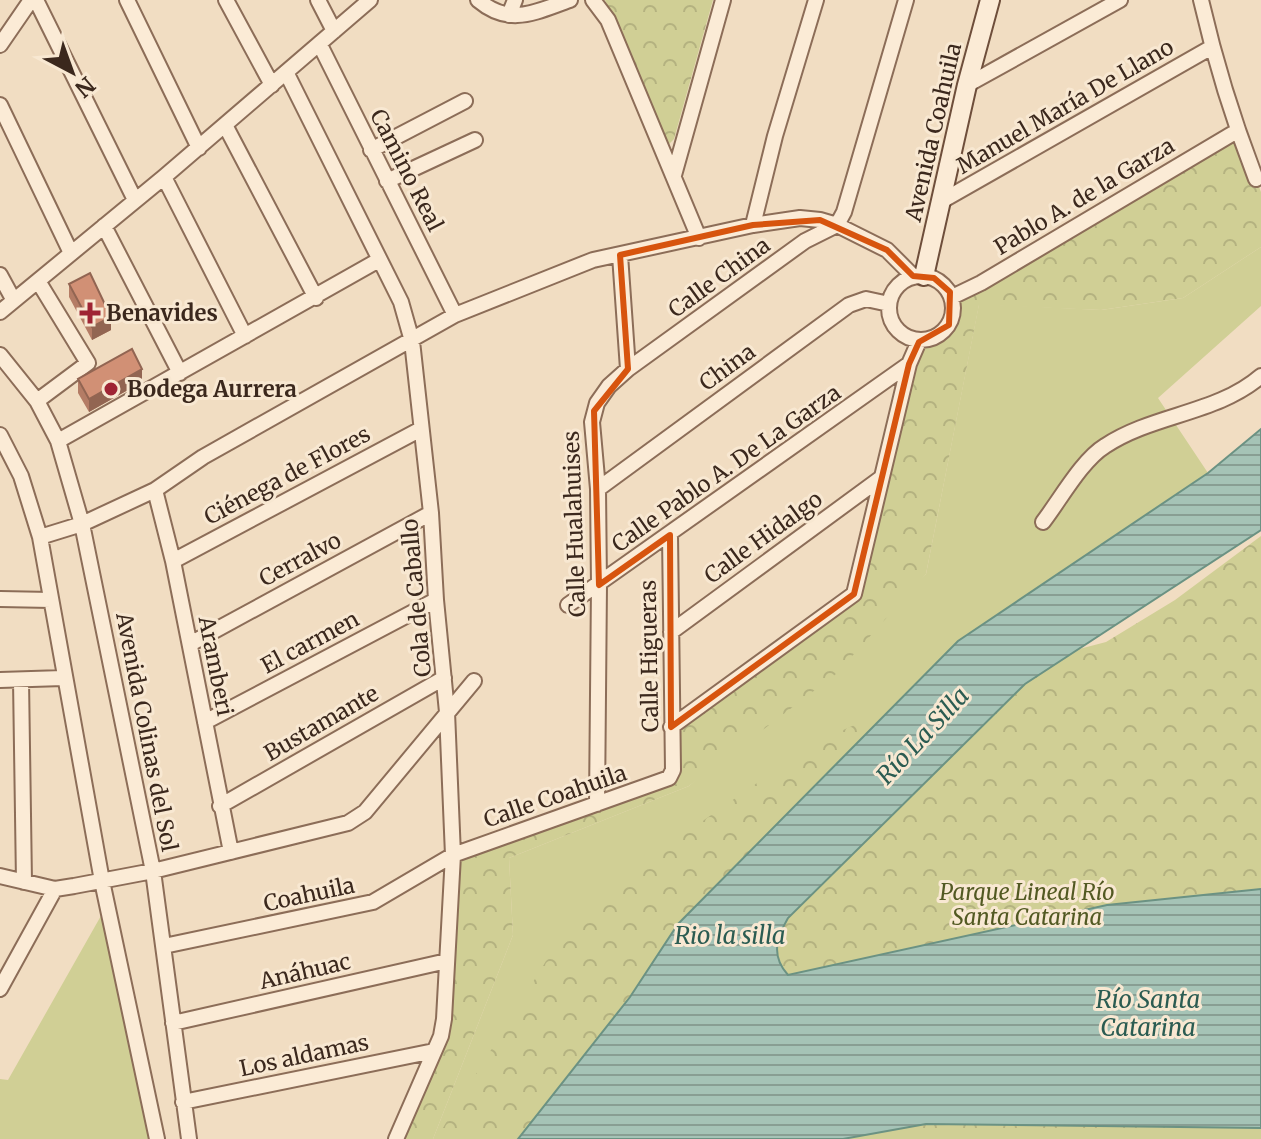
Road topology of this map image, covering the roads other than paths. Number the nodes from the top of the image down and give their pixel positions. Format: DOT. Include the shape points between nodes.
graph roads {
  1 [pos="34,0"];
  2 [pos="127,0"];
  3 [pos="226,0"];
  4 [pos="318,0"];
  5 [pos="370,0"];
  6 [pos="478,0"];
  7 [pos="515,0"];
  8 [pos="570,0"];
  9 [pos="593,0"];
  10 [pos="723,0"];
  11 [pos="816,0"];
  12 [pos="906,0"];
  13 [pos="1120,0"];
  14 [pos="1201,0"];
  15 [pos="988,1"];
  16 [pos="509,15"];
  17 [pos="334,31"];
  18 [pos="0,45"];
  19 [pos="320,45"];
  20 [pos="1212,47"];
  21 [pos="286,72"];
  22 [pos="272,85"];
  23 [pos="967,85"];
  24 [pos="465,101"];
  25 [pos="0,105"];
  26 [pos="225,125"];
  27 [pos="1237,131"];
  28 [pos="475,140"];
  29 [pos="199,148"];
  30 [pos="371,150"];
  31 [pos="674,175"];
  32 [pos="164,177"];
  33 [pos="1256,179"];
  34 [pos="387,181"];
  35 [pos="135,200"];
  36 [pos="940,202"];
  37 [pos="753,225"];
  38 [pos="837,225"];
  39 [pos="104,226"];
  40 [pos="699,238"];
  41 [pos="71,253"];
  42 [pos="620,255"];
  43 [pos="379,260"];
  44 [pos="0,275"];
  45 [pos="919,276"];
  46 [pos="38,281"];
  47 [pos="952,297"];
  48 [pos="316,298"];
  49 [pos="13,299"];
  50 [pos="889,304"];
  51 [pos="0,312"];
  52 [pos="455,315"];
  53 [pos="245,336"];
  54 [pos="412,341"];
  55 [pos="919,341"];
  56 [pos="0,355"];
  57 [pos="909,364"];
  58 [pos="628,369"];
  59 [pos="180,373"];
  60 [pos="1261,376"];
  61 [pos="37,401"];
  62 [pos="421,429"];
  63 [pos="0,435"];
  64 [pos="58,441"];
  65 [pos="881,478"];
  66 [pos="598,489"];
  67 [pos="155,490"];
  68 [pos="431,513"];
  69 [pos="1043,522"];
  70 [pos="82,524"];
  71 [pos="670,535"];
  72 [pos="40,537"];
  73 [pos="173,561"];
  74 [pos="599,585"];
  75 [pos="0,599"];
  76 [pos="51,600"];
  77 [pos="436,600"];
  78 [pos="568,605"];
  79 [pos="671,632"];
  80 [pos="190,644"];
  81 [pos="63,678"];
  82 [pos="444,678"];
  83 [pos="0,680"];
  84 [pos="21,680"];
  85 [pos="474,681"];
  86 [pos="447,712"];
  87 [pos="205,722"];
  88 [pos="671,727"];
  89 [pos="671,776"];
  90 [pos="597,804"];
  91 [pos="220,806"];
  92 [pos="231,852"];
  93 [pos="453,855"];
  94 [pos="153,871"];
  95 [pos="0,876"];
  96 [pos="102,881"];
  97 [pos="24,882"];
  98 [pos="55,889"];
  99 [pos="164,946"];
  100 [pos="447,961"];
  101 [pos="5,966"];
  102 [pos="0,989"];
  103 [pos="173,1023"];
  104 [pos="434,1051"];
  105 [pos="183,1102"];
  106 [pos="157,1139"];
  107 [pos="189,1139"];
  108 [pos="395,1139"];
  1 -- 18 [label="street"];
  1 -- 35 [label="street"];
  2 -- 29 [label="street"];
  3 -- 22 [label="street"];
  4 -- 17 [label="street"];
  5 -- 17 [label="street"];
  6 -- 16 [label="street" via="494,13"];
  7 -- 16 [label="street"];
  8 -- 16 [label="street"];
  9 -- 31 [label="street" via="608,20"];
  10 -- 31 [label="street"];
  11 -- 37 [label="street"];
  12 -- 38 [label="street"];
  13 -- 23 [label="street"];
  14 -- 20 [label="street"];
  15 -- 23 [label="street, Avenida Coahuila"];
  17 -- 19 [label="street"];
  19 -- 21 [label="street"];
  19 -- 30 [label="street, Camino Real"];
  20 -- 27 [label="street"];
  20 -- 36 [label="street, Manuel María De Llano"];
  21 -- 22 [label="street"];
  21 -- 43 [label="street, Cola de Caballo"];
  22 -- 26 [label="street"];
  23 -- 36 [label="street, Avenida Coahuila"];
  24 -- 30 [label="street"];
  25 -- 41 [label="street"];
  26 -- 29 [label="street"];
  26 -- 48 [label="street"];
  27 -- 33 [label="street"];
  27 -- 47 [label="street, Pablo A. de la Garza"];
  28 -- 34 [label="street"];
  29 -- 32 [label="street"];
  30 -- 34 [label="street, Camino Real"];
  31 -- 40 [label="street"];
  32 -- 35 [label="street"];
  32 -- 53 [label="street"];
  34 -- 52 [label="street, Camino Real"];
  35 -- 39 [label="street"];
  36 -- 45 [label="street, Avenida Coahuila"];
  37 -- 38 [label="street" via="800,218"];
  37 -- 40 [label="street"];
  38 -- 45 [label="street" via="887,250"];
  38 -- 58 [label="street, Calle China" via="805,241"];
  39 -- 41 [label="street"];
  39 -- 59 [label="street"];
  40 -- 42 [label="street"];
  41 -- 46 [label="street"];
  42 -- 52 [label="street" via="593,260"];
  42 -- 58 [label="street"];
  43 -- 48 [label="street"];
  43 -- 54 [label="street, Cola de Caballo" via="401,302"];
  44 -- 49 [label="street"];
  45 -- 47 [label="street" via="943,284"];
  45 -- 50 [label="street" via="896,288"];
  46 -- 49 [label="street"];
  46 -- 61 [label="street" via="88,363"];
  47 -- 55 [label="street" via="953,315 945,330"];
  48 -- 53 [label="street"];
  49 -- 51 [label="street"];
  50 -- 55 [label="street" via="894,327"];
  50 -- 66 [label="street, China" via="866,299 849,305"];
  52 -- 54 [label="street"];
  53 -- 59 [label="street"];
  54 -- 62 [label="street, Cola de Caballo"];
  54 -- 67 [label="street" via="203,457"];
  55 -- 57 [label="street"];
  56 -- 61 [label="street, Avenida Colinas del Sol"];
  57 -- 65 [label="street"];
  57 -- 71 [label="street, Calle Pablo A. De La Garza"];
  58 -- 66 [label="street, Calle Hualahuises" via="609,386 594,411"];
  59 -- 64 [label="street"];
  60 -- 69 [label="street" via="1244,390 1135,429 1102,447"];
  61 -- 64 [label="street, Avenida Colinas del Sol"];
  62 -- 68 [label="street, Cola de Caballo"];
  62 -- 73 [label="street, Ciénega de Flores"];
  63 -- 72 [label="street" via="21,476"];
  64 -- 70 [label="street, Avenida Colinas del Sol"];
  65 -- 79 [label="street, Calle Hidalgo"];
  65 -- 88 [label="street" via="851,597"];
  66 -- 74 [label="street, Calle Hualahuises"];
  67 -- 70 [label="street"];
  67 -- 73 [label="street, Aramberi"];
  68 -- 77 [label="street, Cola de Caballo"];
  68 -- 80 [label="street, Cerralvo"];
  70 -- 72 [label="street"];
  70 -- 94 [label="street, Avenida Colinas del Sol"];
  71 -- 74 [label="street, Calle Pablo A. De La Garza"];
  71 -- 79 [label="street, Calle Higueras"];
  72 -- 76 [label="street"];
  73 -- 80 [label="street, Aramberi"];
  74 -- 78 [label="street, Calle Pablo A. De La Garza"];
  74 -- 90 [label="street, Calle Hualahuises"];
  75 -- 76 [label="street"];
  76 -- 81 [label="street"];
  77 -- 82 [label="street, Cola de Caballo"];
  77 -- 87 [label="street, El carmen"];
  79 -- 88 [label="street, Calle Higueras"];
  80 -- 87 [label="street, Aramberi"];
  81 -- 84 [label="street"];
  81 -- 96 [label="street"];
  82 -- 86 [label="street, Cola de Caballo"];
  82 -- 91 [label="street, Bustamante"];
  83 -- 84 [label="street"];
  84 -- 97 [label="street"];
  85 -- 86 [label="street"];
  86 -- 92 [label="street" via="355,820"];
  86 -- 93 [label="street, Cola de Caballo"];
  87 -- 91 [label="street, Aramberi"];
  88 -- 89 [label="street, Calle Higueras"];
  89 -- 90 [label="street, Calle Coahuila"];
  90 -- 93 [label="street, Calle Coahuila"];
  91 -- 92 [label="street, Aramberi"];
  92 -- 94 [label="street"];
  93 -- 99 [label="street, Coahuila" via="373,902"];
  93 -- 100 [label="street, Cola de Caballo"];
  94 -- 96 [label="street"];
  94 -- 99 [label="street, Avenida Colinas del Sol"];
  95 -- 97 [label="street"];
  96 -- 98 [label="street"];
  96 -- 106 [label="street"];
  97 -- 98 [label="street"];
  98 -- 101 [label="street"];
  99 -- 103 [label="street, Avenida Colinas del Sol"];
  100 -- 103 [label="street, Anáhuac"];
  100 -- 104 [label="street, Cola de Caballo" via="444,1019"];
  101 -- 102 [label="street"];
  103 -- 105 [label="street, Avenida Colinas del Sol"];
  104 -- 105 [label="street, Los aldamas"];
  104 -- 108 [label="street, Cola de Caballo"];
  105 -- 107 [label="street, Avenida Colinas del Sol"];
}
